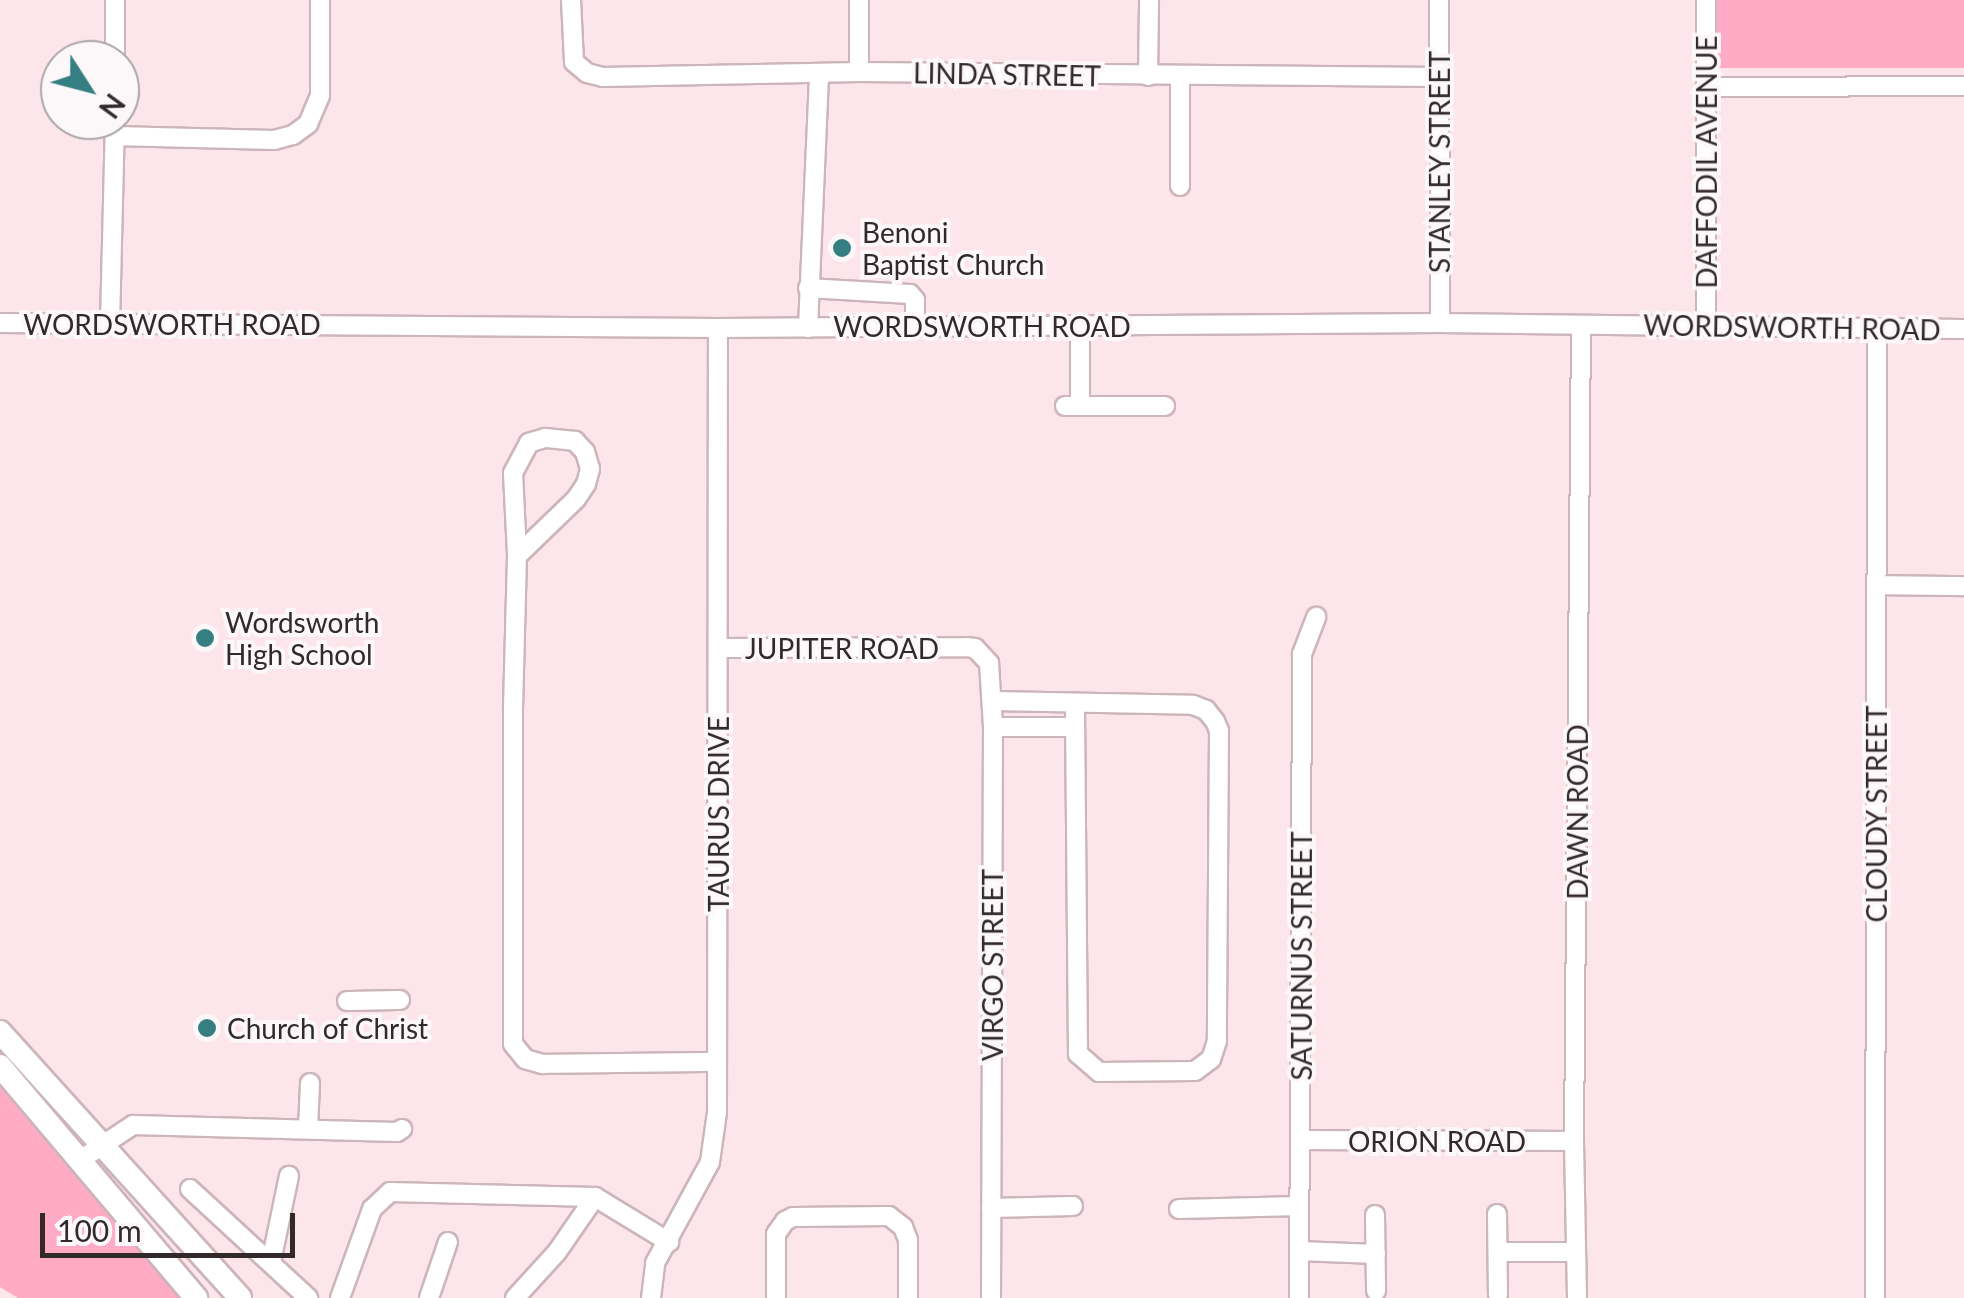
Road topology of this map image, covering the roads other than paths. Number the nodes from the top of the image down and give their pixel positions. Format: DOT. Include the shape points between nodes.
graph roads {
  1 [pos="114,0"];
  2 [pos="320,0"];
  3 [pos="571,0"];
  4 [pos="859,0"];
  5 [pos="1149,0"];
  6 [pos="1439,0"];
  7 [pos="1706,0"];
  8 [pos="114,40"];
  9 [pos="859,72"];
  10 [pos="819,73"];
  11 [pos="1148,76"];
  12 [pos="1438,77"];
  13 [pos="1180,78"];
  14 [pos="1964,86"];
  15 [pos="1706,87"];
  16 [pos="140,130"];
  17 [pos="114,140"];
  18 [pos="1180,186"];
  19 [pos="808,288"];
  20 [pos="0,323"];
  21 [pos="1440,323"];
  22 [pos="110,324"];
  23 [pos="1706,324"];
  24 [pos="1080,326"];
  25 [pos="1581,326"];
  26 [pos="914,327"];
  27 [pos="718,328"];
  28 [pos="808,328"];
  29 [pos="1877,329"];
  30 [pos="1964,329"];
  31 [pos="1165,406"];
  32 [pos="518,556"];
  33 [pos="1877,585"];
  34 [pos="1964,586"];
  35 [pos="1316,617"];
  36 [pos="966,647"];
  37 [pos="718,648"];
  38 [pos="993,701"];
  39 [pos="1074,705"];
  40 [pos="993,726"];
  41 [pos="1074,727"];
  42 [pos="400,1000"];
  43 [pos="348,1001"];
  44 [pos="0,1032"];
  45 [pos="717,1062"];
  46 [pos="0,1066"];
  47 [pos="310,1083"];
  48 [pos="308,1129"];
  49 [pos="402,1129"];
  50 [pos="1300,1140"];
  51 [pos="1574,1141"];
  52 [pos="100,1144"];
  53 [pos="80,1160"];
  54 [pos="289,1176"];
  55 [pos="190,1189"];
  56 [pos="595,1197"];
  57 [pos="1074,1206"];
  58 [pos="1299,1206"];
  59 [pos="992,1208"];
  60 [pos="1179,1209"];
  61 [pos="1498,1214"];
  62 [pos="1375,1215"];
  63 [pos="448,1242"];
  64 [pos="669,1242"];
  65 [pos="1299,1252"];
  66 [pos="1498,1252"];
  67 [pos="1576,1252"];
  68 [pos="1376,1254"];
  69 [pos="270,1262"];
  70 [pos="651,1291"];
  71 [pos="1376,1292"];
  72 [pos="1498,1296"];
  73 [pos="196,1298"];
  74 [pos="240,1298"];
  75 [pos="308,1298"];
  76 [pos="340,1298"];
  77 [pos="430,1298"];
  78 [pos="514,1298"];
  79 [pos="776,1298"];
  80 [pos="908,1298"];
  81 [pos="990,1298"];
  82 [pos="1299,1298"];
  83 [pos="1577,1298"];
  84 [pos="1875,1298"];
  1 -- 8 [label="street"];
  2 -- 16 [label="street" via="320,96 308,124 293,135 274,140"];
  3 -- 10 [label="street, LINDA STREET" via="571,52 578,67 603,76"];
  4 -- 9 [label="street"];
  5 -- 11 [label="street"];
  6 -- 12 [label="street, STANLEY STREET"];
  7 -- 15 [label="street, DAFFODIL AVENUE"];
  9 -- 10 [label="street, LINDA STREET"];
  9 -- 11 [label="street, LINDA STREET"];
  10 -- 19 [label="street"];
  11 -- 13 [label="street, LINDA STREET"];
  12 -- 13 [label="street, LINDA STREET"];
  12 -- 21 [label="street, STANLEY STREET"];
  13 -- 18 [label="street"];
  14 -- 15 [label="street"];
  15 -- 23 [label="street, DAFFODIL AVENUE"];
  17 -- 22 [label="street"];
  19 -- 26 [label="street" via="910,294"];
  19 -- 28 [label="street"];
  20 -- 22 [label="street, WORDSWORTH ROAD"];
  21 -- 24 [label="street, WORDSWORTH ROAD"];
  21 -- 25 [label="street, WORDSWORTH ROAD"];
  22 -- 27 [label="street, WORDSWORTH ROAD"];
  23 -- 25 [label="street, WORDSWORTH ROAD"];
  23 -- 29 [label="street, WORDSWORTH ROAD"];
  24 -- 26 [label="street, WORDSWORTH ROAD"];
  24 -- 31 [label="street" via="1073,406"];
  25 -- 51 [label="street, DAWN ROAD"];
  26 -- 28 [label="street, WORDSWORTH ROAD"];
  27 -- 28 [label="street, WORDSWORTH ROAD"];
  27 -- 37 [label="street, TAURUS DRIVE"];
  29 -- 30 [label="street, WORDSWORTH ROAD"];
  29 -- 33 [label="street, CLOUDY STREET"];
  32 -- 32 [label="street" via="513,472 519,455 545,438 575,441 590,469 586,484"];
  32 -- 45 [label="street" via="512,712 515,1048 543,1064"];
  33 -- 34 [label="street"];
  33 -- 84 [label="street, CLOUDY STREET"];
  35 -- 50 [label="street, SATURNUS STREET" via="1302,654"];
  36 -- 37 [label="street, JUPITER ROAD"];
  36 -- 38 [label="street, VIRGO STREET" via="989,662"];
  37 -- 45 [label="street, TAURUS DRIVE"];
  38 -- 39 [label="street"];
  38 -- 40 [label="street, VIRGO STREET"];
  39 -- 41 [label="street"];
  39 -- 41 [label="street" via="1193,705 1206,710 1219,731 1217,1041 1212,1059 1195,1071 1099,1072 1078,1054"];
  40 -- 41 [label="street"];
  40 -- 59 [label="street, VIRGO STREET"];
  42 -- 43 [label="street"];
  44 -- 52 [label="main road"];
  45 -- 64 [label="street, TAURUS DRIVE" via="710,1162"];
  46 -- 53 [label="main road"];
  47 -- 48 [label="street"];
  48 -- 49 [label="street"];
  48 -- 52 [label="street" via="133,1125"];
  50 -- 51 [label="street, ORION ROAD"];
  50 -- 58 [label="street, SATURNUS STREET"];
  51 -- 67 [label="street, DAWN ROAD"];
  52 -- 53 [label="street"];
  52 -- 74 [label="main road"];
  53 -- 73 [label="main road"];
  54 -- 69 [label="street"];
  55 -- 69 [label="street"];
  56 -- 64 [label="street"];
  56 -- 76 [label="street" via="386,1194 372,1209"];
  56 -- 78 [label="street" via="558,1252"];
  57 -- 59 [label="street"];
  58 -- 60 [label="street"];
  58 -- 65 [label="street, SATURNUS STREET"];
  59 -- 81 [label="street, VIRGO STREET"];
  61 -- 66 [label="street"];
  62 -- 68 [label="street"];
  63 -- 77 [label="street"];
  64 -- 70 [label="street, TAURUS DRIVE" via="655,1264"];
  65 -- 68 [label="street"];
  65 -- 82 [label="street, SATURNUS STREET"];
  66 -- 67 [label="street"];
  66 -- 72 [label="street"];
  67 -- 83 [label="street, DAWN ROAD"];
  68 -- 71 [label="street"];
  69 -- 75 [label="street"];
  79 -- 80 [label="street" via="776,1234 785,1221 888,1216 908,1240"];
}
